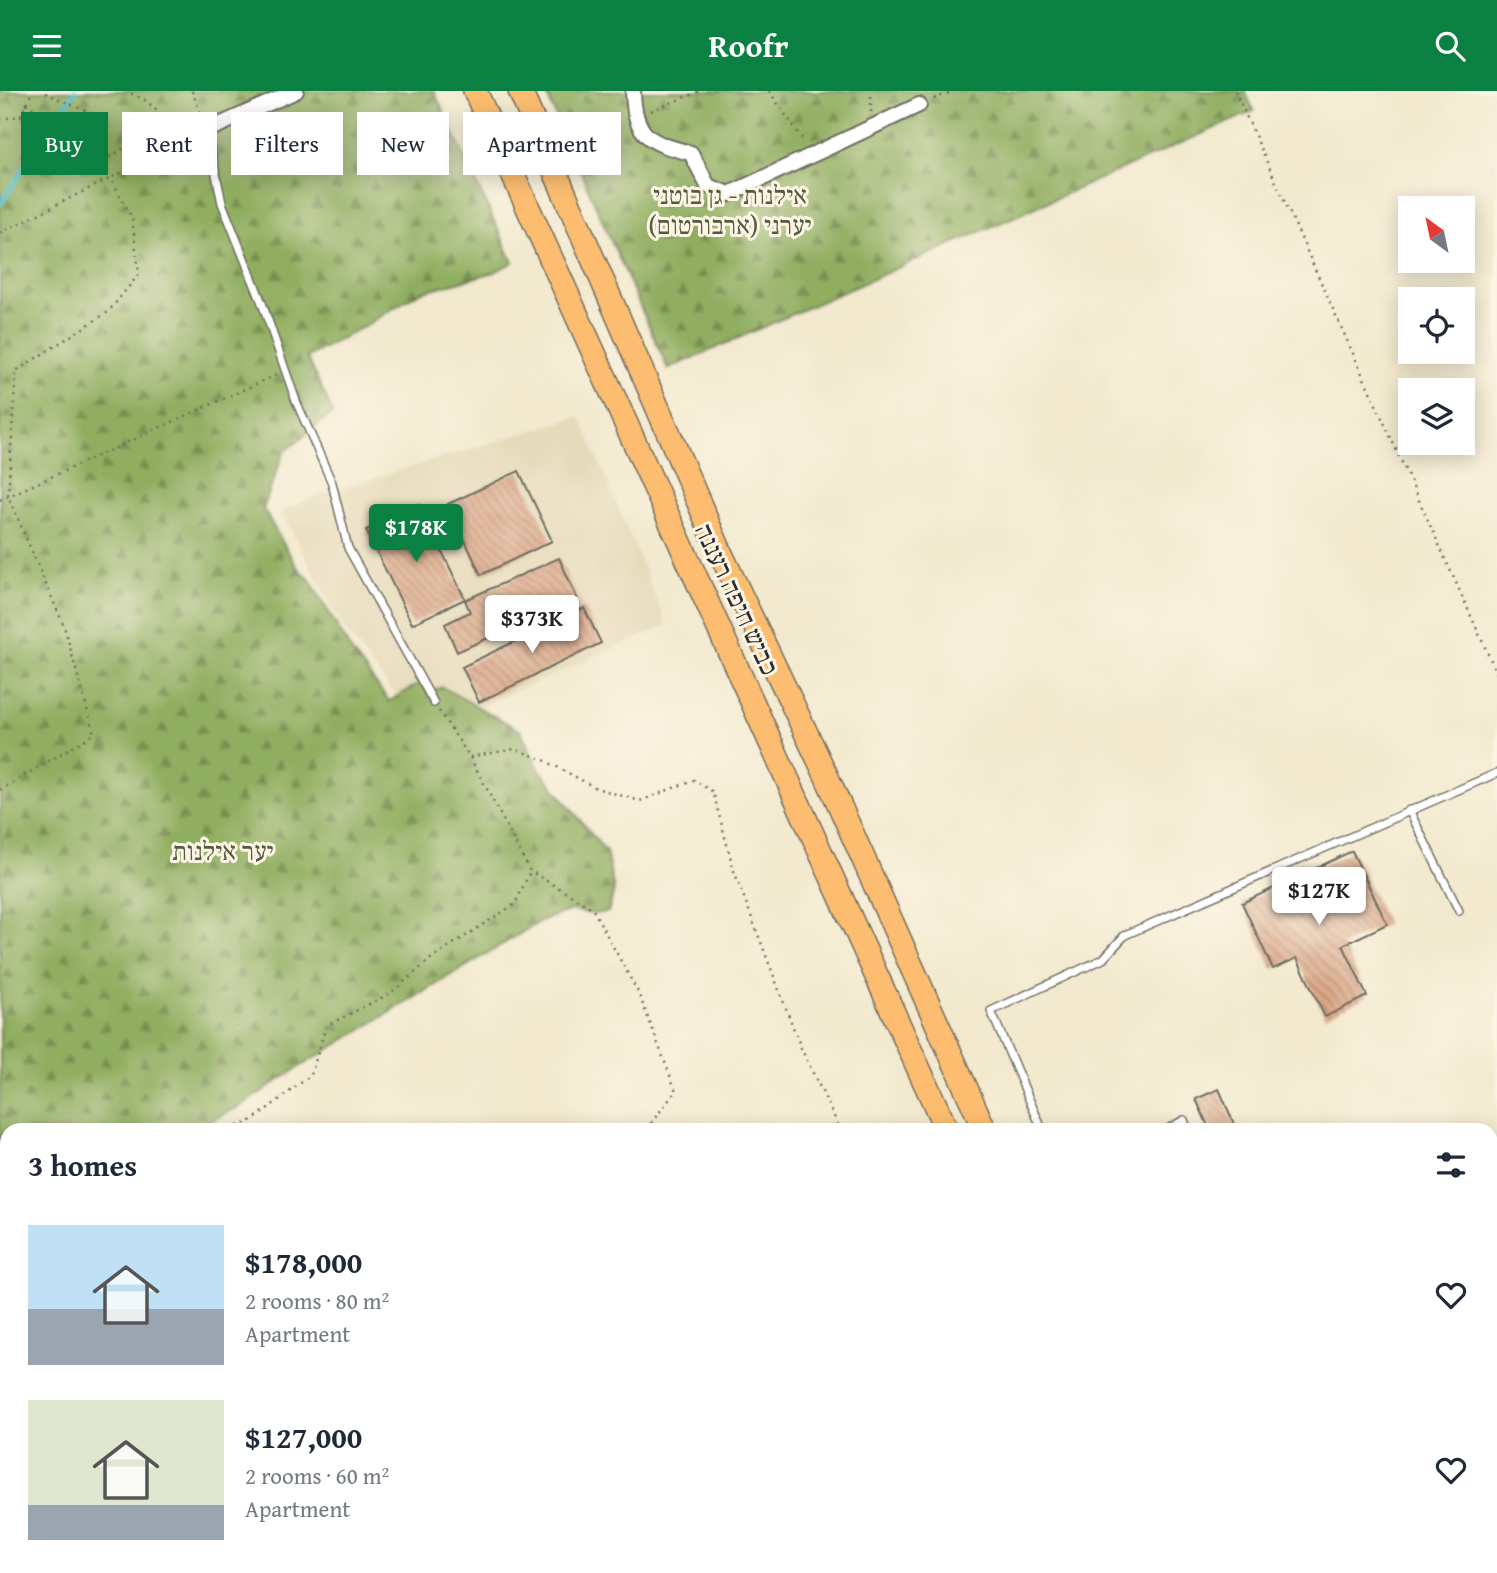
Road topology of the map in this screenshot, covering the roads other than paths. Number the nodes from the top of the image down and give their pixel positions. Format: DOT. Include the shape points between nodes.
graph roads {
  1 [pos="296,91"];
  2 [pos="475,91"];
  3 [pos="520,91"];
  4 [pos="633,91"];
  5 [pos="919,105"];
  6 [pos="217,126"];
  7 [pos="216,175"];
  8 [pos="434,703"];
  9 [pos="1497,773"];
  10 [pos="1409,810"];
  11 [pos="1459,911"];
  12 [pos="943,1123"];
  13 [pos="986,1123"];
  14 [pos="1039,1123"];
  1 -- 6 [label="street"];
  2 -- 12 [label="highway, כביש חיפה רעננה"];
  3 -- 13 [label="highway, כביש חיפה רעננה" via="722,556 970,1097"];
  4 -- 5 [label="street" via="634,118 654,144 691,153 708,185 729,194"];
  7 -- 8 [label="lane" via="222,203 332,483 348,548"];
  9 -- 10 [label="lane"];
  10 -- 11 [label="lane"];
  10 -- 14 [label="lane" via="1125,935 1102,959 991,1011"];
}
